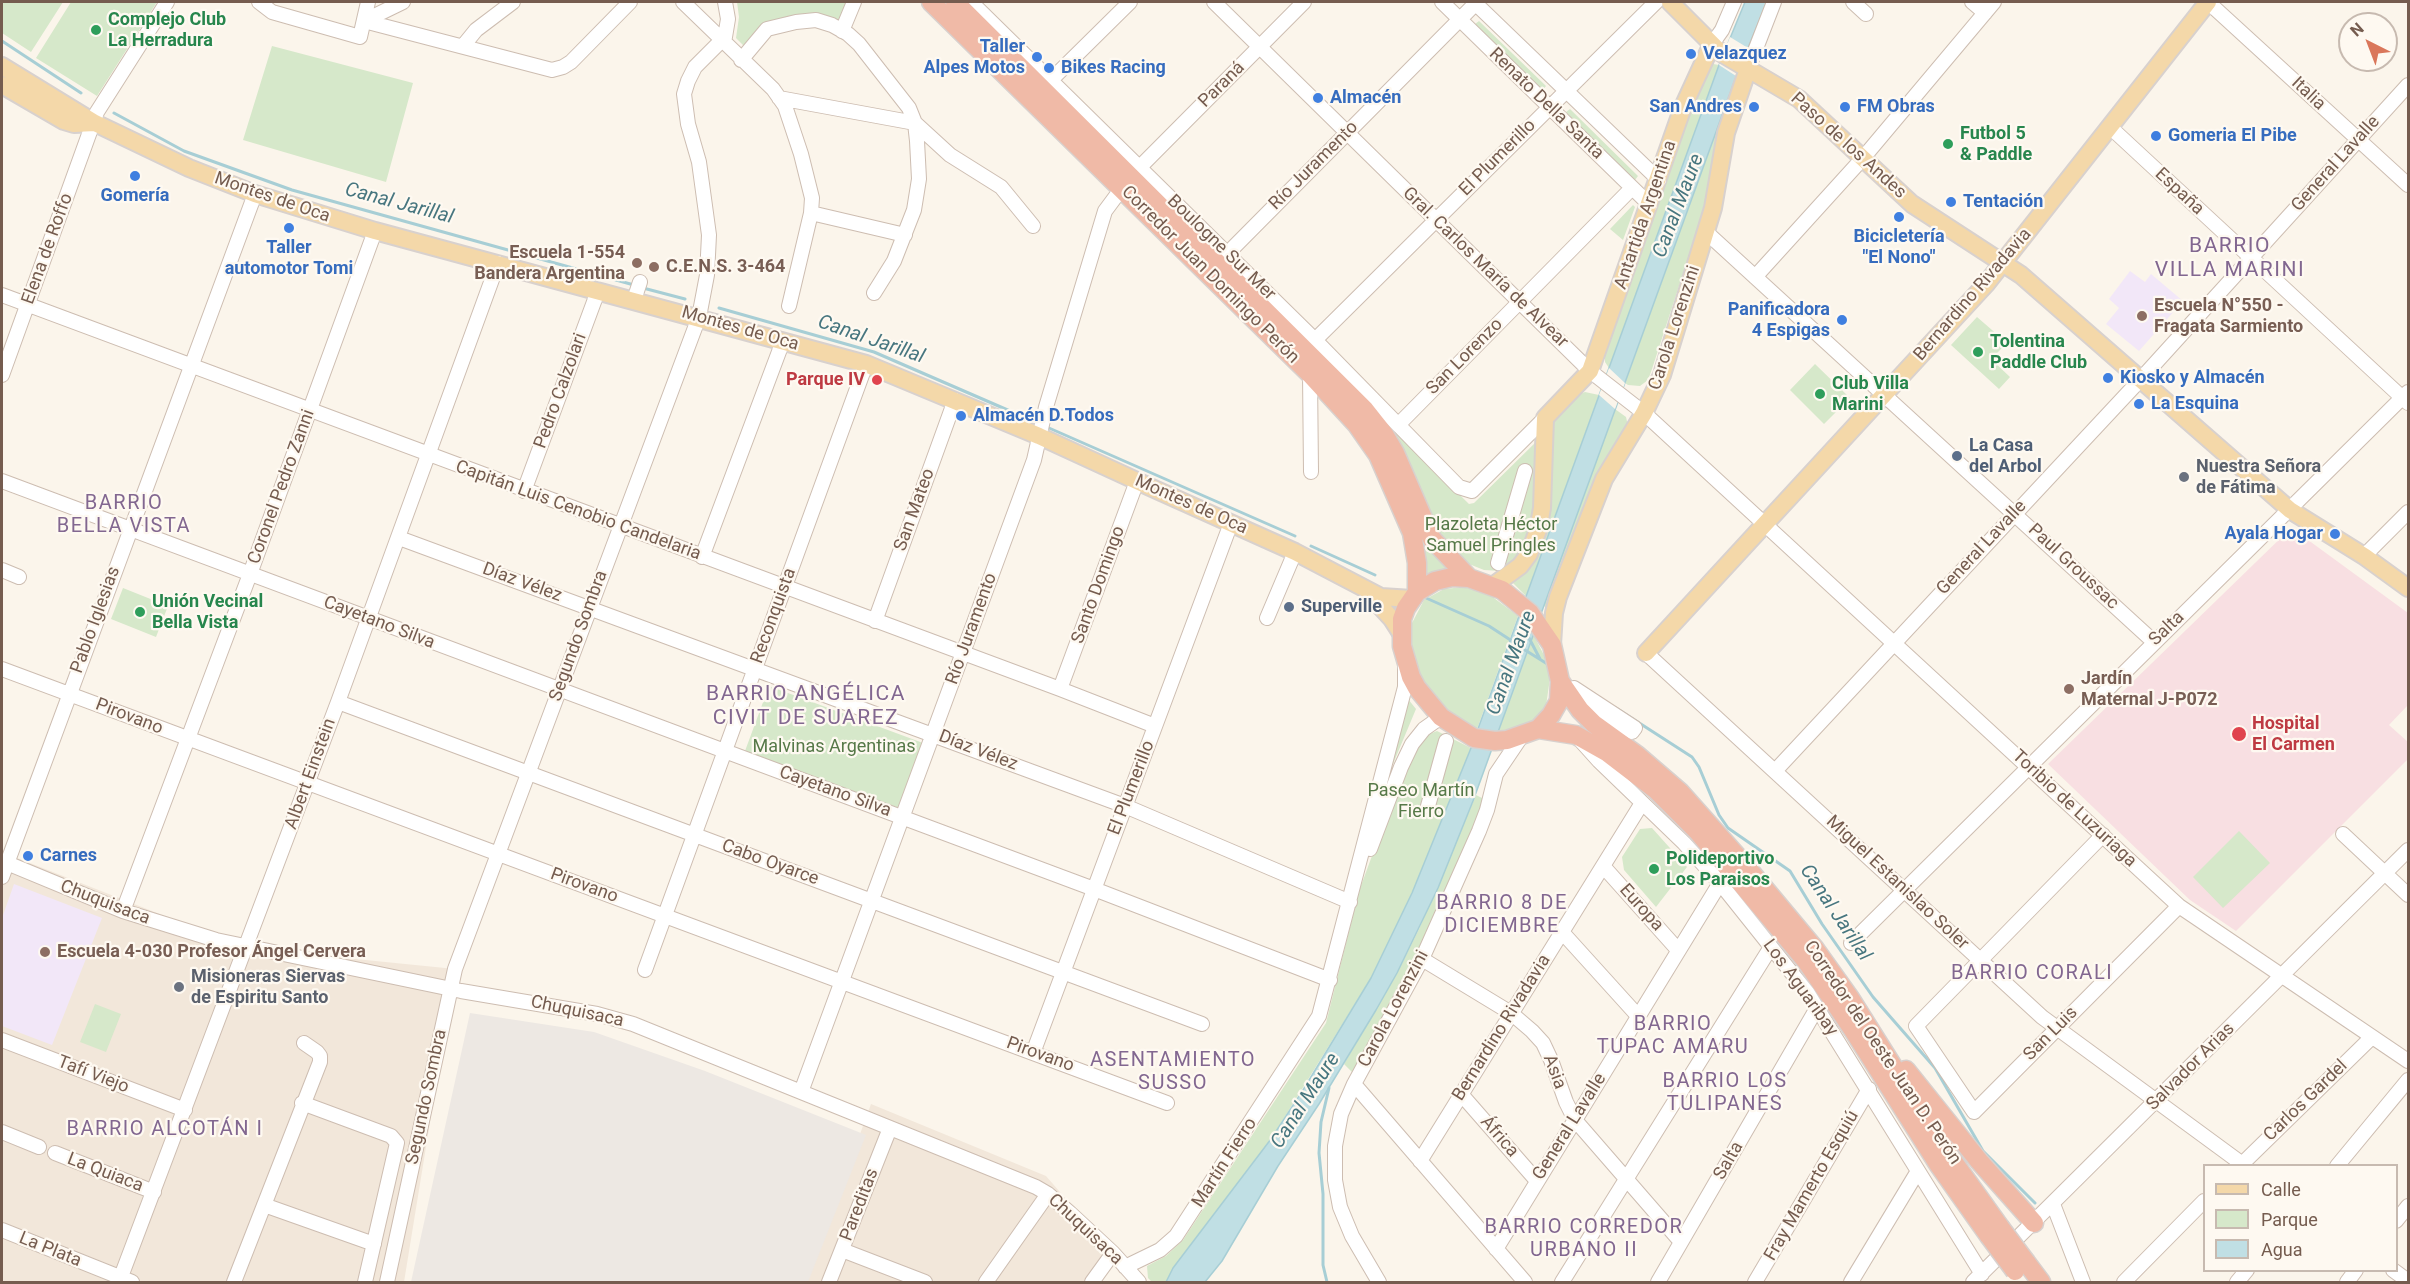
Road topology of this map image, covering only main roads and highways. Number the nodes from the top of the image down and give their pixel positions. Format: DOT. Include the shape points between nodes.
graph roads {
  1 [pos="931,2"];
  2 [pos="955,2"];
  3 [pos="1670,2"];
  4 [pos="2208,2"];
  5 [pos="1717,49"];
  6 [pos="2,66"];
  7 [pos="1744,67"];
  8 [pos="2,85"];
  9 [pos="95,123"];
  10 [pos="1130,177"];
  11 [pos="2003,263"];
  12 [pos="1469,578"];
  13 [pos="1494,585"];
  14 [pos="2409,588"];
  15 [pos="1365,589"];
  16 [pos="1414,595"];
  17 [pos="1401,633"];
  18 [pos="1552,645"];
  19 [pos="1647,653"];
  20 [pos="1571,693"];
  21 [pos="1538,729"];
  22 [pos="1850,998"];
  23 [pos="2034,1223"];
  24 [pos="1994,1232"];
  25 [pos="2022,1272"];
  26 [pos="2042,1282"];
  1 -- 10 [label="highway, Corredor Juan Domingo Perón"];
  2 -- 10 [label="highway, Corredor Juan Domingo Perón"];
  3 -- 5 [label="main road, Paso de los Andes"];
  4 -- 11 [label="main road, Bernardino Rivadavia"];
  5 -- 7 [label="main road, Paso de los Andes"];
  5 -- 13 [label="main road, Antartida Argentina" via="1690,91 1590,371 1545,418 1538,530 1524,561"];
  6 -- 9 [label="main road, Montes de Oca"];
  7 -- 11 [label="main road, Paso de los Andes" via="1799,99 1912,204"];
  7 -- 18 [label="main road, Carola Lorenzini" via="1726,133 1713,208 1662,375 1604,478 1558,597"];
  8 -- 9 [label="main road, Montes de Oca" via="64,121"];
  9 -- 15 [label="main road, Montes de Oca" via="189,168 255,194 598,291 637,290 699,317 866,364 1039,436 1295,552"];
  10 -- 12 [label="highway, Corredor Juan Domingo Perón" via="1370,416 1395,453 1432,539"];
  10 -- 16 [label="highway, Corredor Juan Domingo Perón" via="1358,425 1378,455 1416,546"];
  11 -- 14 [label="main road, Paso de los Andes" via="2290,510"];
  11 -- 19 [label="main road, Bernardino Rivadavia"];
  12 -- 13 [label="highway"];
  12 -- 16 [label="highway" via="1443,578"];
  13 -- 18 [label="highway" via="1522,605"];
  15 -- 16 [label="main road, Montes de Oca" via="1387,598"];
  15 -- 17 [label="main road, Montes de Oca"];
  16 -- 17 [label="highway" via="1402,619"];
  17 -- 21 [label="highway" via="1405,658 1417,688 1441,717 1474,738 1495,741 1521,737"];
  18 -- 20 [label="highway"];
  20 -- 21 [label="highway" via="1559,701"];
  20 -- 22 [label="highway, Corredor del Oeste Juan D. Perón" via="1594,724 1637,755 1703,816 1815,949"];
  21 -- 24 [label="highway, Corredor del Oeste Juan D. Perón" via="1576,735 1626,765 1669,802 1722,860 1831,996 1938,1164"];
  22 -- 23 [label="highway" via="1979,1161"];
  22 -- 24 [label="highway, Corredor del Oeste Juan D. Perón"];
  24 -- 25 [label="highway, Corredor del Oeste Juan D. Perón, bridge"];
  25 -- 26 [label="highway, Corredor del Oeste Juan D. Perón"];
}
